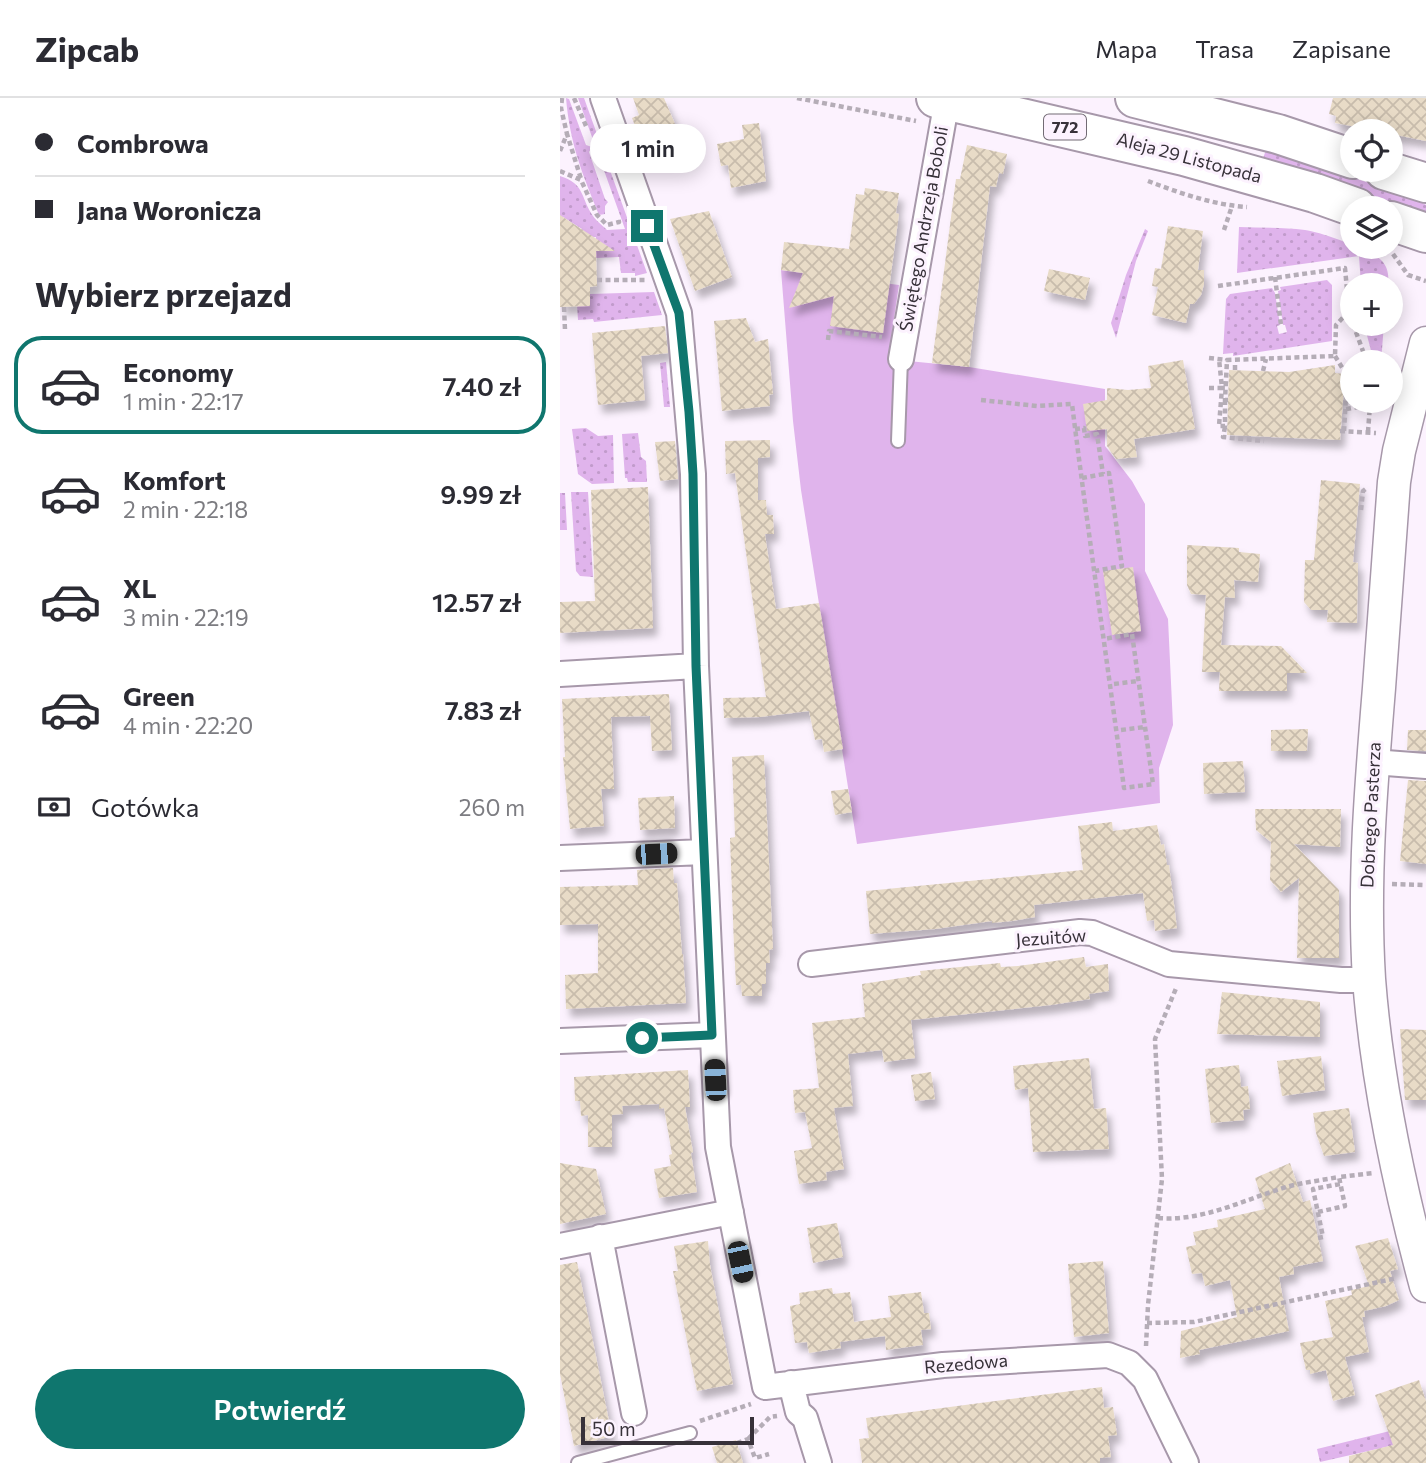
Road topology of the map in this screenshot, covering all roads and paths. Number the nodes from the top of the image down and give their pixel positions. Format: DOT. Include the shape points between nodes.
graph roads {
  1 [pos="562,98"];
  2 [pos="574,98"];
  3 [pos="603,98"];
  4 [pos="797,98"];
  5 [pos="1135,98"];
  6 [pos="1193,105"];
  7 [pos="933,107"];
  8 [pos="561,108"];
  9 [pos="567,134"];
  10 [pos="589,135"];
  11 [pos="560,151"];
  12 [pos="1340,155"];
  13 [pos="1184,156"];
  14 [pos="560,171"];
  15 [pos="1403,176"];
  16 [pos="581,180"];
  17 [pos="1426,183"];
  18 [pos="1340,202"];
  19 [pos="1232,206"];
  20 [pos="615,209"];
  21 [pos="1224,230"];
  22 [pos="1426,233"];
  23 [pos="1403,235"];
  24 [pos="1401,259"];
  25 [pos="1345,273"];
  26 [pos="1275,277"];
  27 [pos="597,280"];
  28 [pos="637,281"];
  29 [pos="1426,281"];
  30 [pos="1217,286"];
  31 [pos="564,307"];
  32 [pos="1340,321"];
  33 [pos="1281,325"];
  34 [pos="565,330"];
  35 [pos="828,340"];
  36 [pos="903,349"];
  37 [pos="1425,350"];
  38 [pos="1335,356"];
  39 [pos="1209,358"];
  40 [pos="1219,359"];
  41 [pos="1266,359"];
  42 [pos="1227,360"];
  43 [pos="1340,365"];
  44 [pos="1263,371"];
  45 [pos="1209,388"];
  46 [pos="1224,388"];
  47 [pos="981,400"];
  48 [pos="1345,413"];
  49 [pos="1370,413"];
  50 [pos="1225,426"];
  51 [pos="1075,429"];
  52 [pos="1368,432"];
  53 [pos="1380,433"];
  54 [pos="898,441"];
  55 [pos="1264,441"];
  56 [pos="1103,474"];
  57 [pos="1082,478"];
  58 [pos="1362,498"];
  59 [pos="1361,510"];
  60 [pos="1094,571"];
  61 [pos="1104,639"];
  62 [pos="696,666"];
  63 [pos="560,674"];
  64 [pos="1138,681"];
  65 [pos="1114,684"];
  66 [pos="1145,727"];
  67 [pos="1121,730"];
  68 [pos="1373,762"];
  69 [pos="1426,766"];
  70 [pos="704,852"];
  71 [pos="560,858"];
  72 [pos="1383,883"];
  73 [pos="1426,885"];
  74 [pos="811,964"];
  75 [pos="1206,966"];
  76 [pos="1370,980"];
  77 [pos="712,1035"];
  78 [pos="560,1041"];
  79 [pos="1382,1171"];
  80 [pos="1339,1177"];
  81 [pos="1340,1184"];
  82 [pos="731,1212"];
  83 [pos="1318,1212"];
  84 [pos="1158,1218"];
  85 [pos="600,1237"];
  86 [pos="1318,1238"];
  87 [pos="560,1246"];
  88 [pos="1413,1282"];
  89 [pos="1147,1323"];
  90 [pos="1137,1369"];
  91 [pos="791,1383"];
  92 [pos="755,1402"];
  93 [pos="798,1412"];
  94 [pos="634,1413"];
  95 [pos="702,1419"];
  96 [pos="690,1433"];
  97 [pos="748,1439"];
  98 [pos="737,1443"];
  99 [pos="769,1454"];
  100 [pos="578,1463"];
  101 [pos="819,1463"];
  102 [pos="1186,1463"];
  1 -- 8 [label="path"];
  2 -- 10 [label="path"];
  3 -- 62 [label="street" via="679,313 693,474"];
  4 -- 7 [label="path"];
  5 -- 6 [label="main road"];
  6 -- 12 [label="main road"];
  6 -- 13 [label="street"];
  7 -- 13 [label="main road, Aleja 29 Listopada / 772"];
  7 -- 36 [label="street, Świętego Andrzeja Boboli"];
  8 -- 9 [label="path"];
  9 -- 11 [label="path"];
  9 -- 16 [label="path"];
  13 -- 18 [label="main road, Aleja 29 Listopada / 772"];
  14 -- 16 [label="path"];
  15 -- 17 [label="main road"];
  16 -- 20 [label="path" via="597,215 607,225 619,222"];
  19 -- 21 [label="path"];
  22 -- 23 [label="main road"];
  24 -- 29 [label="path" via="1408,275"];
  25 -- 26 [label="path" via="1345,268"];
  26 -- 30 [label="path"];
  26 -- 33 [label="path"];
  27 -- 28 [label="path"];
  31 -- 34 [label="path"];
  32 -- 38 [label="path"];
  35 -- 36 [label="path" via="829,331"];
  36 -- 54 [label="lane"];
  37 -- 68 [label="street, Dobrego Pasterza" via="1394,482"];
  38 -- 41 [label="path"];
  38 -- 43 [label="path"];
  39 -- 40 [label="path"];
  40 -- 42 [label="path"];
  40 -- 46 [label="path"];
  41 -- 42 [label="path"];
  41 -- 44 [label="path"];
  42 -- 46 [label="path"];
  45 -- 46 [label="path"];
  46 -- 50 [label="path"];
  46 -- 50 [label="path" via="1219,426"];
  47 -- 51 [label="path" via="1037,406 1072,404"];
  48 -- 52 [label="path" via="1342,431"];
  49 -- 52 [label="path"];
  50 -- 55 [label="path" via="1223,437"];
  51 -- 56 [label="path" via="1084,428 1085,436 1097,434"];
  51 -- 57 [label="path"];
  52 -- 53 [label="path"];
  56 -- 57 [label="path"];
  56 -- 60 [label="path" via="1109,473 1122,566"];
  57 -- 60 [label="path"];
  58 -- 59 [label="path"];
  60 -- 61 [label="path"];
  61 -- 64 [label="path" via="1132,634"];
  61 -- 66 [label="path" via="1124,788 1153,784"];
  62 -- 63 [label="street"];
  62 -- 70 [label="street"];
  64 -- 65 [label="path"];
  64 -- 66 [label="path"];
  66 -- 67 [label="path"];
  68 -- 69 [label="street"];
  68 -- 76 [label="street, Dobrego Pasterza" via="1367,885"];
  70 -- 71 [label="street"];
  70 -- 77 [label="street"];
  72 -- 73 [label="path"];
  74 -- 75 [label="street, Jezuitów" via="1080,932 1169,964"];
  75 -- 76 [label="street, Jezuitów"];
  75 -- 84 [label="path" via="1180,982 1155,1039 1162,1179"];
  76 -- 88 [label="street, Dobrego Pasterza" via="1386,1114 1408,1220"];
  77 -- 78 [label="street"];
  77 -- 82 [label="street" via="718,1147"];
  79 -- 80 [label="path"];
  80 -- 81 [label="path"];
  80 -- 84 [label="path" via="1291,1186 1180,1220"];
  81 -- 83 [label="path" via="1345,1206"];
  81 -- 83 [label="path" via="1313,1189"];
  82 -- 85 [label="street"];
  82 -- 91 [label="street, Rezedowa" via="765,1387"];
  83 -- 86 [label="path" via="1323,1237"];
  84 -- 89 [label="path"];
  85 -- 87 [label="street"];
  85 -- 94 [label="street"];
  88 -- 89 [label="path" via="1194,1322"];
  89 -- 90 [label="path" via="1145,1356"];
  90 -- 91 [label="street, Rezedowa" via="1108,1355 1094,1355 943,1365"];
  90 -- 102 [label="street"];
  91 -- 93 [label="street"];
  92 -- 95 [label="path"];
  93 -- 97 [label="path" via="770,1417"];
  93 -- 101 [label="street" via="805,1418"];
  96 -- 100 [label="lane"];
  97 -- 98 [label="path"];
  97 -- 99 [label="path" via="755,1458"];
}
